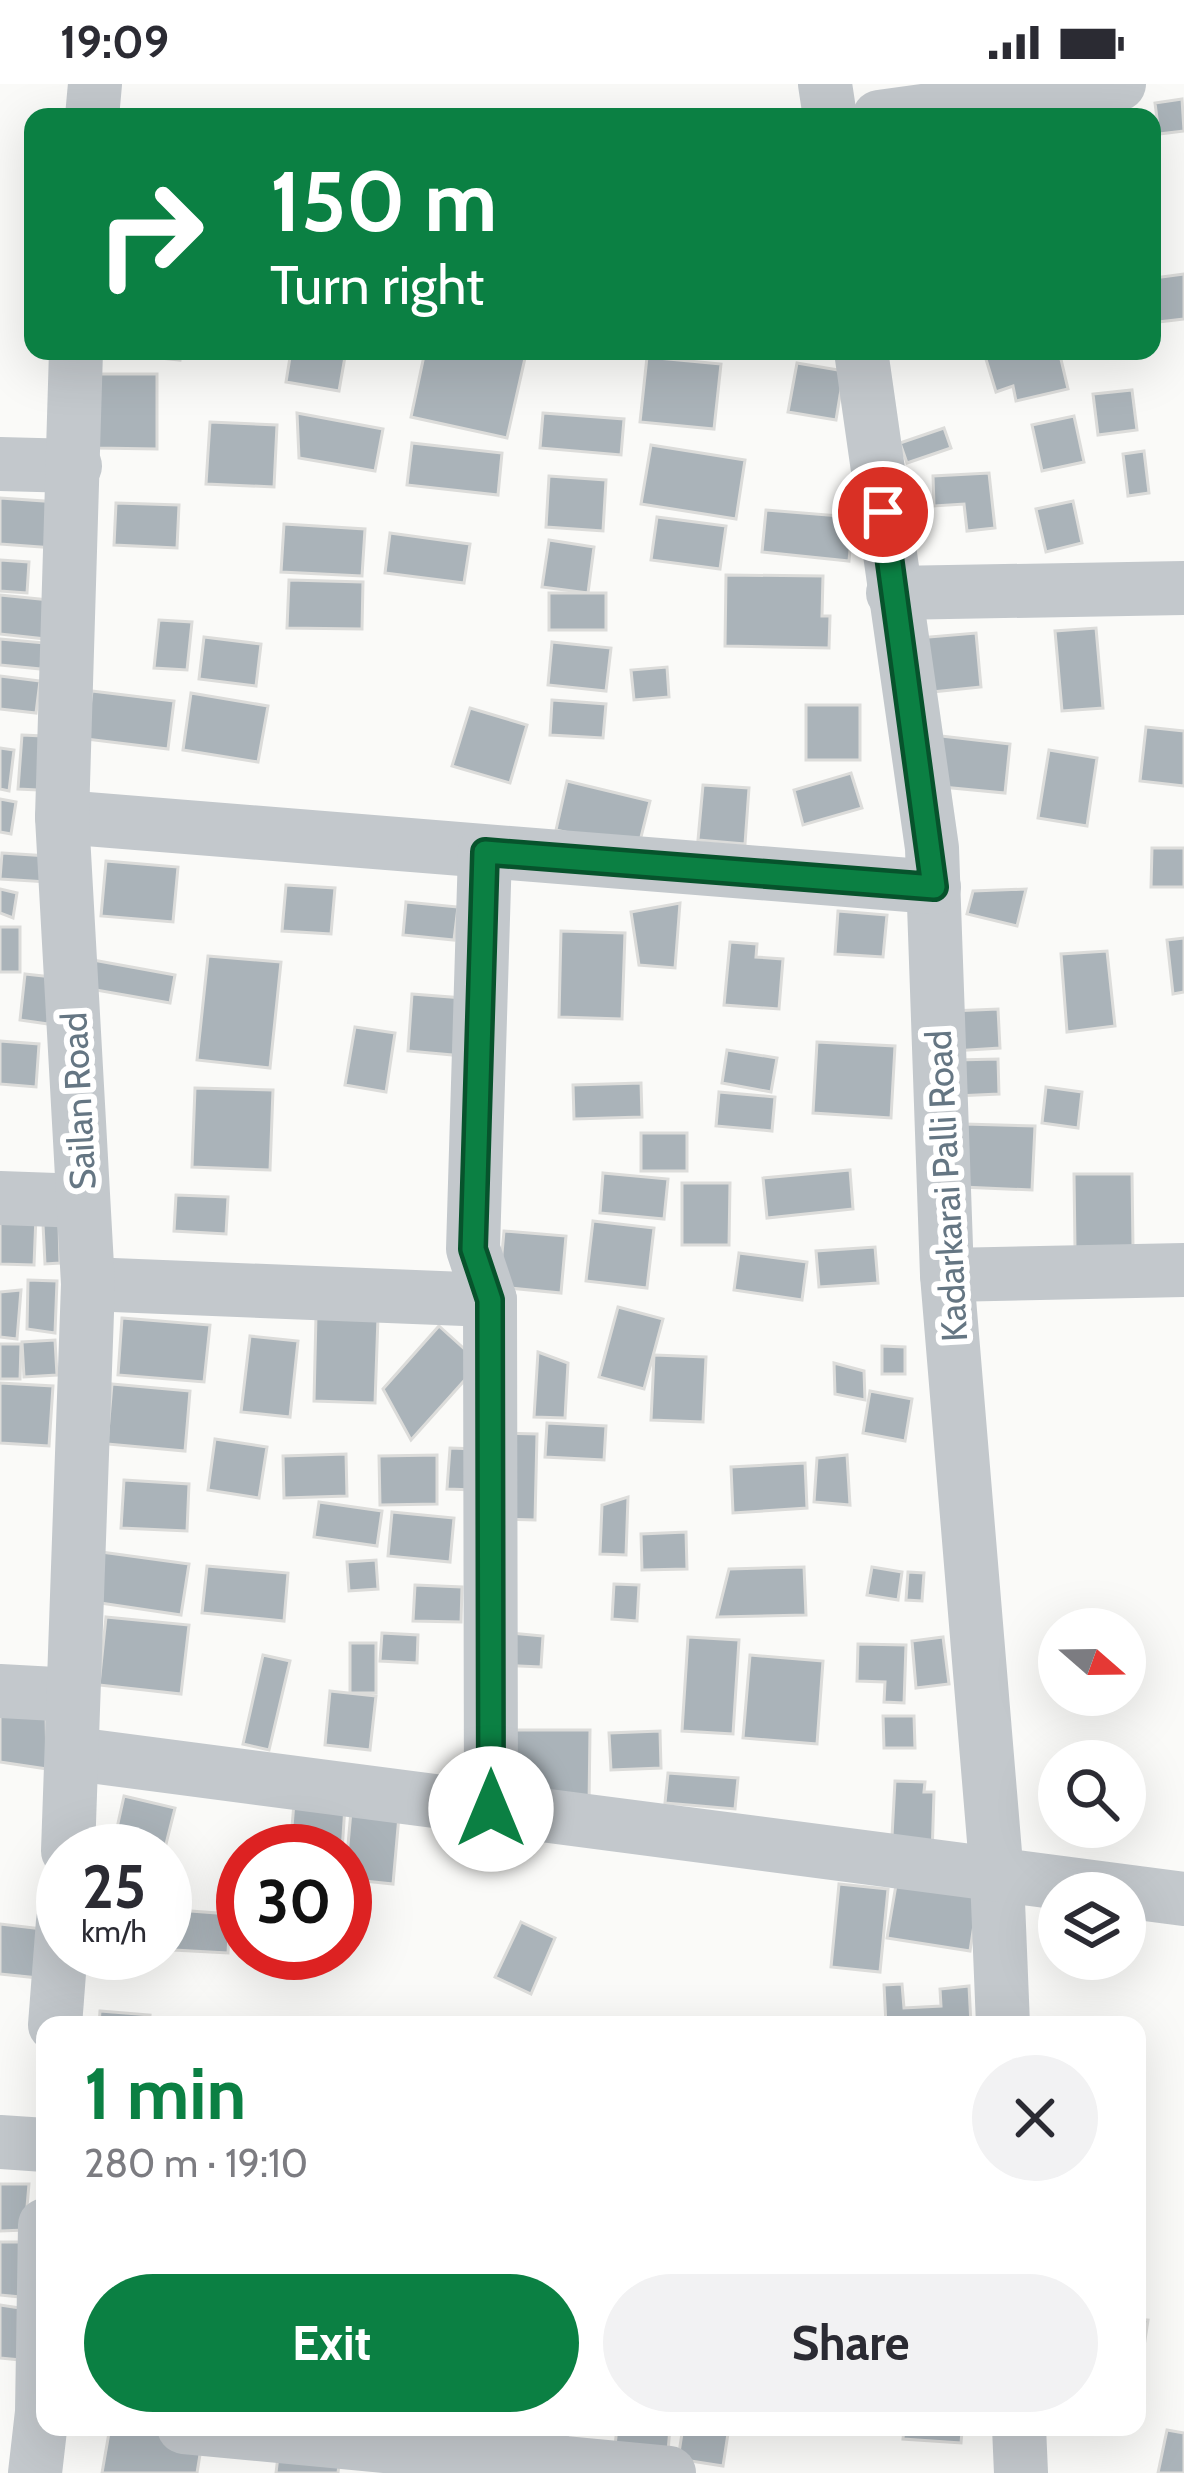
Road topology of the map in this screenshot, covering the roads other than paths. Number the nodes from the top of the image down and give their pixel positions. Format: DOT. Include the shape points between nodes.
graph roads {
  1 [pos="1119,84"];
  2 [pos="944,108"];
  3 [pos="76,360"];
  4 [pos="862,360"];
  5 [pos="0,464"];
  6 [pos="76,466"];
  7 [pos="1184,588"];
  8 [pos="893,593"];
  9 [pos="62,817"];
  10 [pos="485,852"];
  11 [pos="934,887"];
  12 [pos="0,1198"];
  13 [pos="83,1201"];
  14 [pos="1184,1270"];
  15 [pos="947,1275"];
  16 [pos="88,1284"];
  17 [pos="490,1300"];
  18 [pos="0,1691"];
  19 [pos="73,1695"];
  20 [pos="75,1754"];
  21 [pos="491,1809"];
  22 [pos="70,1824"];
  23 [pos="997,1877"];
  24 [pos="1184,1899"];
  25 [pos="59,1980"];
  26 [pos="57,2016"];
  27 [pos="1003,2016"];
  28 [pos="0,2142"];
  29 [pos="36,2144"];
  30 [pos="40,2436"];
  31 [pos="327,2436"];
  32 [pos="1019,2436"];
  33 [pos="586,2470"];
  34 [pos="35,2473"];
  35 [pos="669,2473"];
  36 [pos="1021,2473"];
  1 -- 2 [label="street"];
  3 -- 6 [label="street, Sailan Road"];
  4 -- 8 [label="street, Kadarkarai Palli Road"];
  5 -- 6 [label="street"];
  6 -- 9 [label="street, Sailan Road"];
  7 -- 8 [label="street"];
  8 -- 11 [label="street, Kadarkarai Palli Road"];
  9 -- 10 [label="street"];
  9 -- 13 [label="street, Sailan Road"];
  10 -- 11 [label="street"];
  10 -- 17 [label="street" via="473,1249"];
  11 -- 15 [label="street, Kadarkarai Palli Road"];
  12 -- 13 [label="street"];
  13 -- 16 [label="street, Sailan Road"];
  14 -- 15 [label="street"];
  15 -- 23 [label="street, Kadarkarai Palli Road"];
  16 -- 17 [label="street"];
  16 -- 19 [label="street, Sailan Road"];
  17 -- 21 [label="street"];
  18 -- 19 [label="street"];
  19 -- 20 [label="street, Sailan Road"];
  20 -- 21 [label="street"];
  20 -- 22 [label="street, Sailan Road"];
  21 -- 23 [label="street"];
  23 -- 24 [label="street"];
  23 -- 27 [label="street, Kadarkarai Palli Road"];
  25 -- 26 [label="street"];
  28 -- 29 [label="street"];
  30 -- 34 [label="street"];
  31 -- 33 [label="street"];
  32 -- 36 [label="street"];
  33 -- 35 [label="street"];
}
